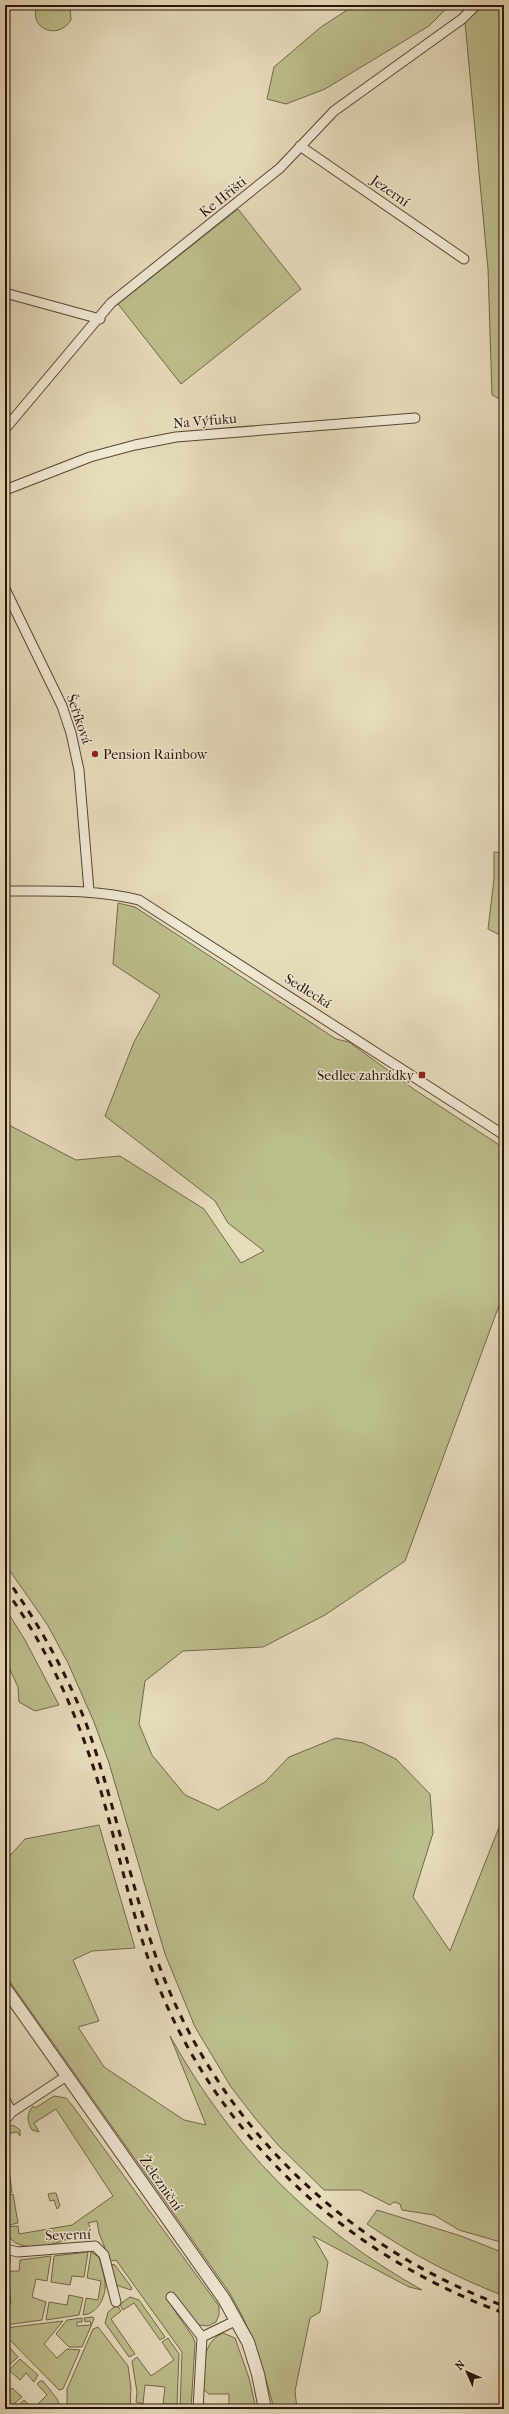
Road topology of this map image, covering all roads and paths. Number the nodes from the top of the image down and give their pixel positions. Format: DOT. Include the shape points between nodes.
graph roads {
  1 [pos="476,5"];
  2 [pos="300,146"];
  3 [pos="464,259"];
  4 [pos="5,292"];
  5 [pos="100,318"];
  6 [pos="415,418"];
  7 [pos="5,429"];
  8 [pos="5,490"];
  9 [pos="5,589"];
  10 [pos="5,891"];
  11 [pos="89,891"];
  12 [pos="504,1135"];
  13 [pos="5,1988"];
  14 [pos="68,2075"];
  15 [pos="5,2100"];
  16 [pos="12,2112"];
  17 [pos="5,2120"];
  18 [pos="5,2249"];
  19 [pos="5,2258"];
  20 [pos="5,2262"];
  21 [pos="171,2297"];
  22 [pos="116,2302"];
  23 [pos="237,2320"];
  24 [pos="202,2337"];
  25 [pos="198,2409"];
  26 [pos="265,2409"];
  1 -- 2 [label="street, Ke Hřišti" via="462,19 334,111"];
  2 -- 3 [label="street, Jezerní"];
  2 -- 5 [label="street, Ke Hřišti" via="280,168 242,200 111,303"];
  4 -- 5 [label="street"];
  5 -- 7 [label="street, Ke Hřišti"];
  6 -- 8 [label="street, Na Výfuku" via="176,437 90,457"];
  9 -- 11 [label="street, Šeříková" via="62,706 71,733 79,770"];
  10 -- 11 [label="street, Sedlecká"];
  11 -- 12 [label="street, Sedlecká" via="138,900"];
  13 -- 14 [label="street, Železniční"];
  14 -- 16 [label="street"];
  14 -- 23 [label="street, Železniční"];
  15 -- 16 [label="street"];
  16 -- 17 [label="street"];
  18 -- 22 [label="street, Severní" via="18,2252 95,2246 104,2255"];
  19 -- 20 [label="street"];
  21 -- 24 [label="street"];
  23 -- 24 [label="street"];
  23 -- 26 [label="street, Železniční" via="248,2342"];
  24 -- 25 [label="street"];
}
